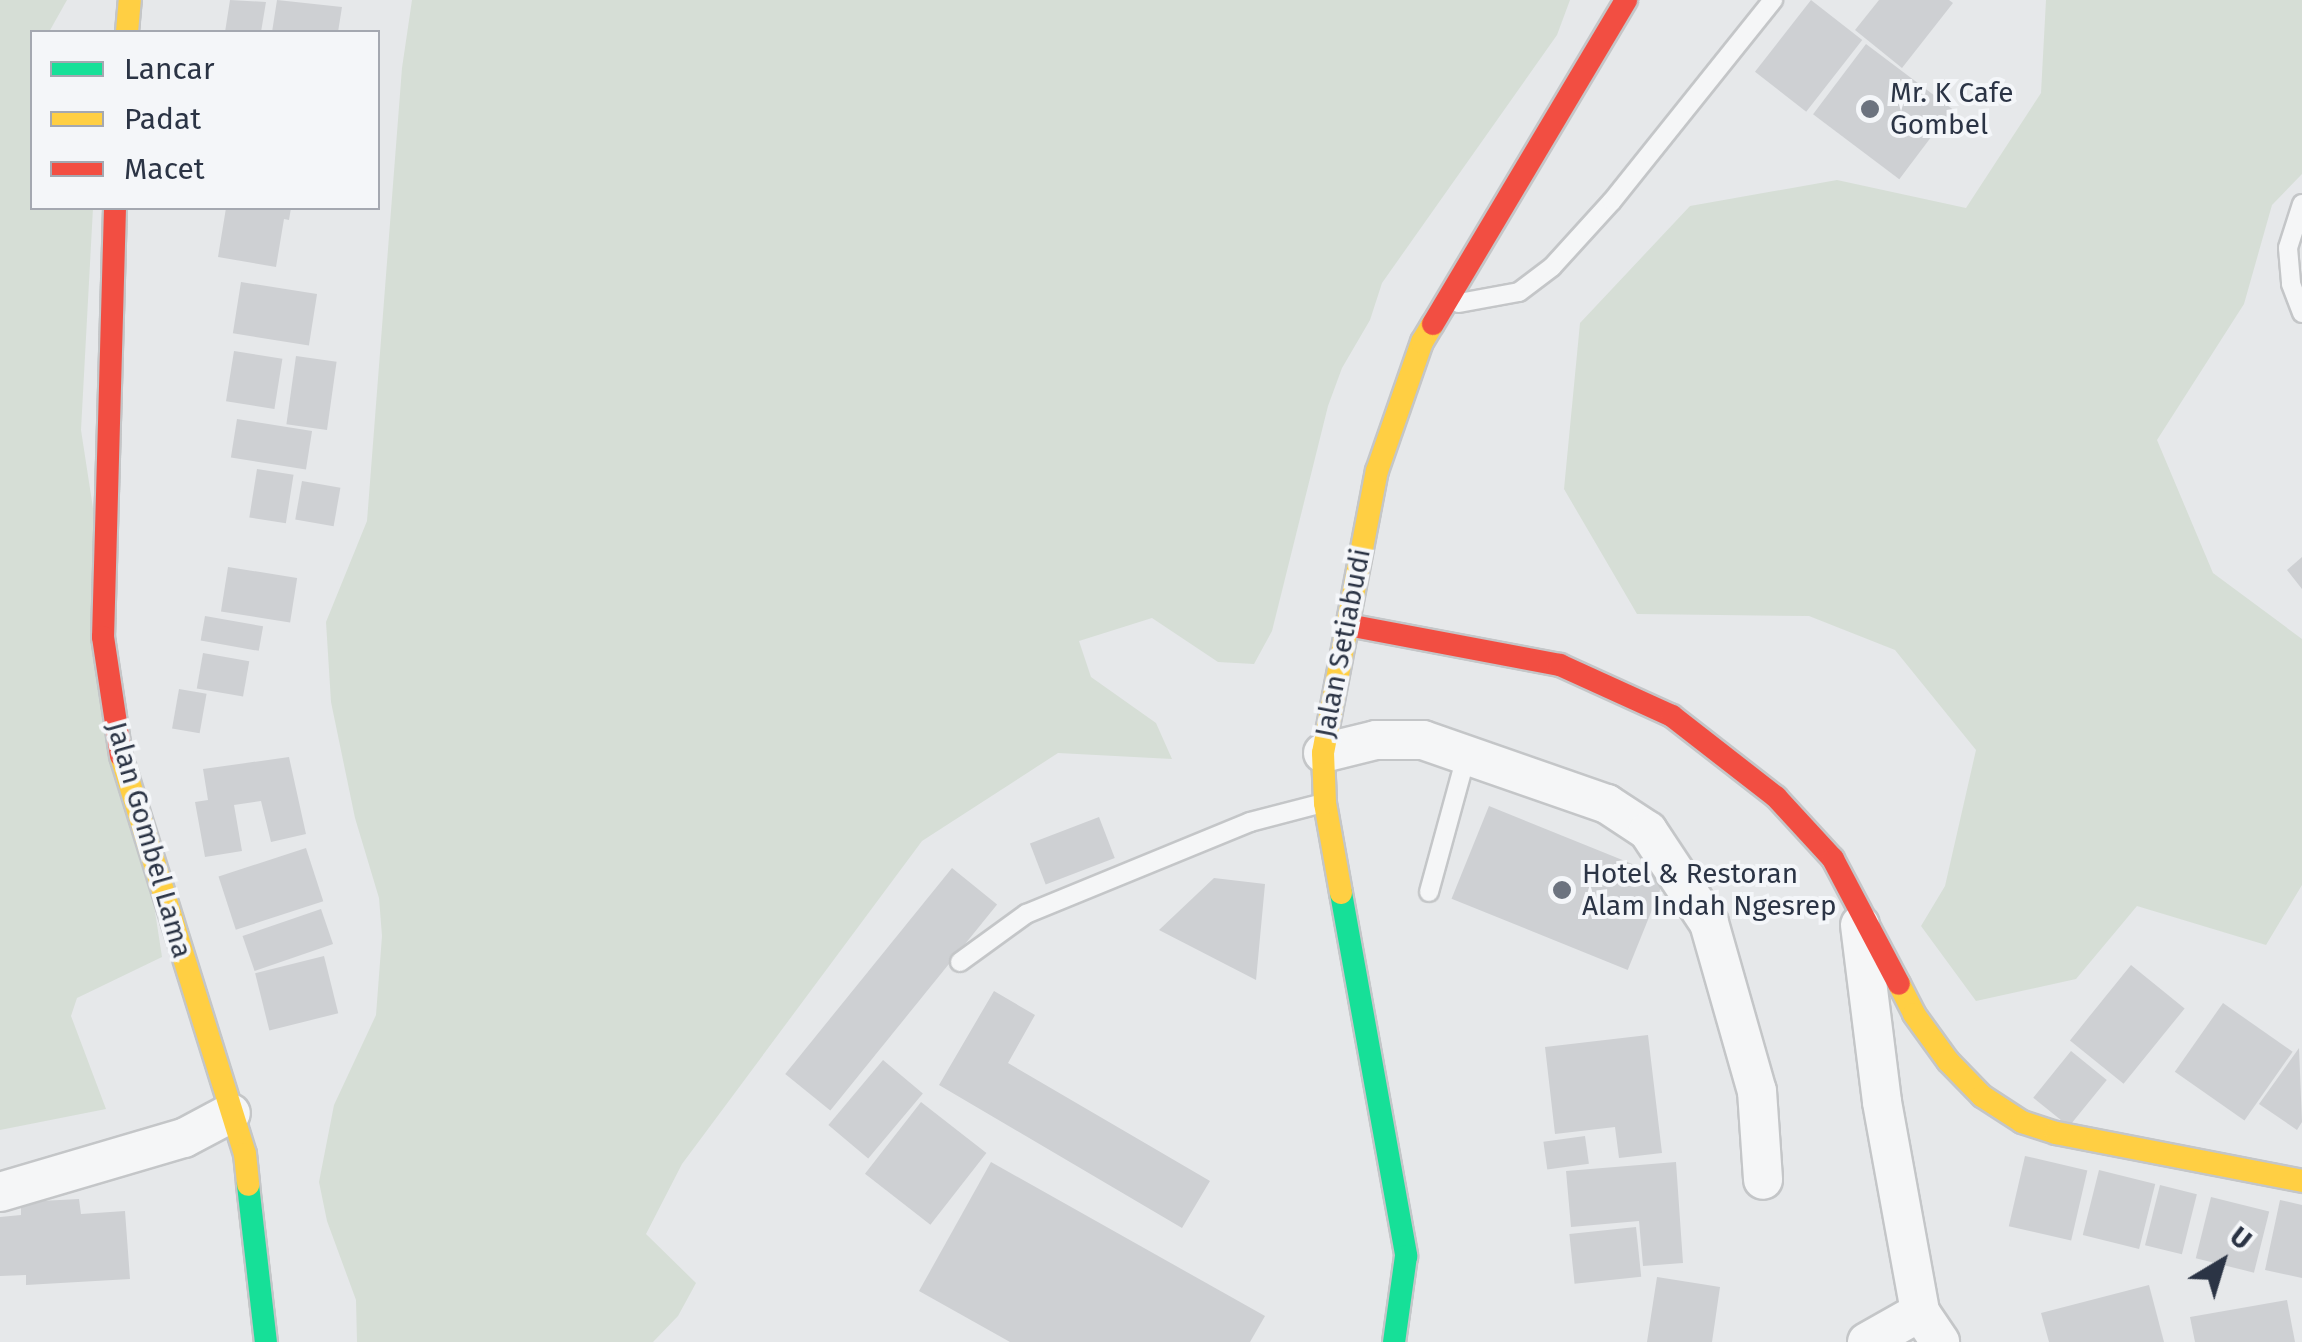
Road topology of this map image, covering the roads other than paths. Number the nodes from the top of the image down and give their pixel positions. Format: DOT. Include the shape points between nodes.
graph roads {
  1 [pos="130,0"];
  2 [pos="1626,0"];
  3 [pos="1772,0"];
  4 [pos="127,30"];
  5 [pos="2302,204"];
  6 [pos="116,210"];
  7 [pos="1445,304"];
  8 [pos="2302,313"];
  9 [pos="1348,626"];
  10 [pos="1323,753"];
  11 [pos="1467,753"];
  12 [pos="1325,803"];
  13 [pos="1429,892"];
  14 [pos="1856,895"];
  15 [pos="960,962"];
  16 [pos="231,1113"];
  17 [pos="1763,1180"];
  18 [pos="2302,1181"];
  19 [pos="0,1192"];
  20 [pos="1930,1327"];
  21 [pos="266,1342"];
  22 [pos="1394,1342"];
  23 [pos="1867,1342"];
  1 -- 4 [label="main road"];
  2 -- 7 [label="main road, Jalan Setiabudi"];
  3 -- 7 [label="lane" via="1552,267 1499,299"];
  5 -- 8 [label="lane" via="2288,248"];
  6 -- 16 [label="main road, Jalan Gombel Lama" via="103,637 114,738"];
  7 -- 9 [label="main road, Jalan Setiabudi" via="1422,342 1377,471"];
  9 -- 10 [label="main road, Jalan Setiabudi"];
  9 -- 14 [label="main road" via="1560,665 1672,716 1776,796"];
  10 -- 11 [label="street" via="1400,737"];
  10 -- 12 [label="main road, Jalan Setiabudi"];
  11 -- 13 [label="lane"];
  11 -- 17 [label="street" via="1608,804 1648,832 1674,869 1710,923 1757,1092"];
  12 -- 15 [label="lane" via="1250,822 1064,897 1026,914"];
  12 -- 22 [label="main road, Jalan Setiabudi" via="1406,1256"];
  14 -- 18 [label="main road" via="1914,1014 1948,1062 2022,1122"];
  14 -- 20 [label="street" via="1882,1102"];
  16 -- 19 [label="street" via="149,1150"];
  16 -- 21 [label="main road, Jalan Gombel Lama" via="246,1154"];
  20 -- 23 [label="street"];
}
